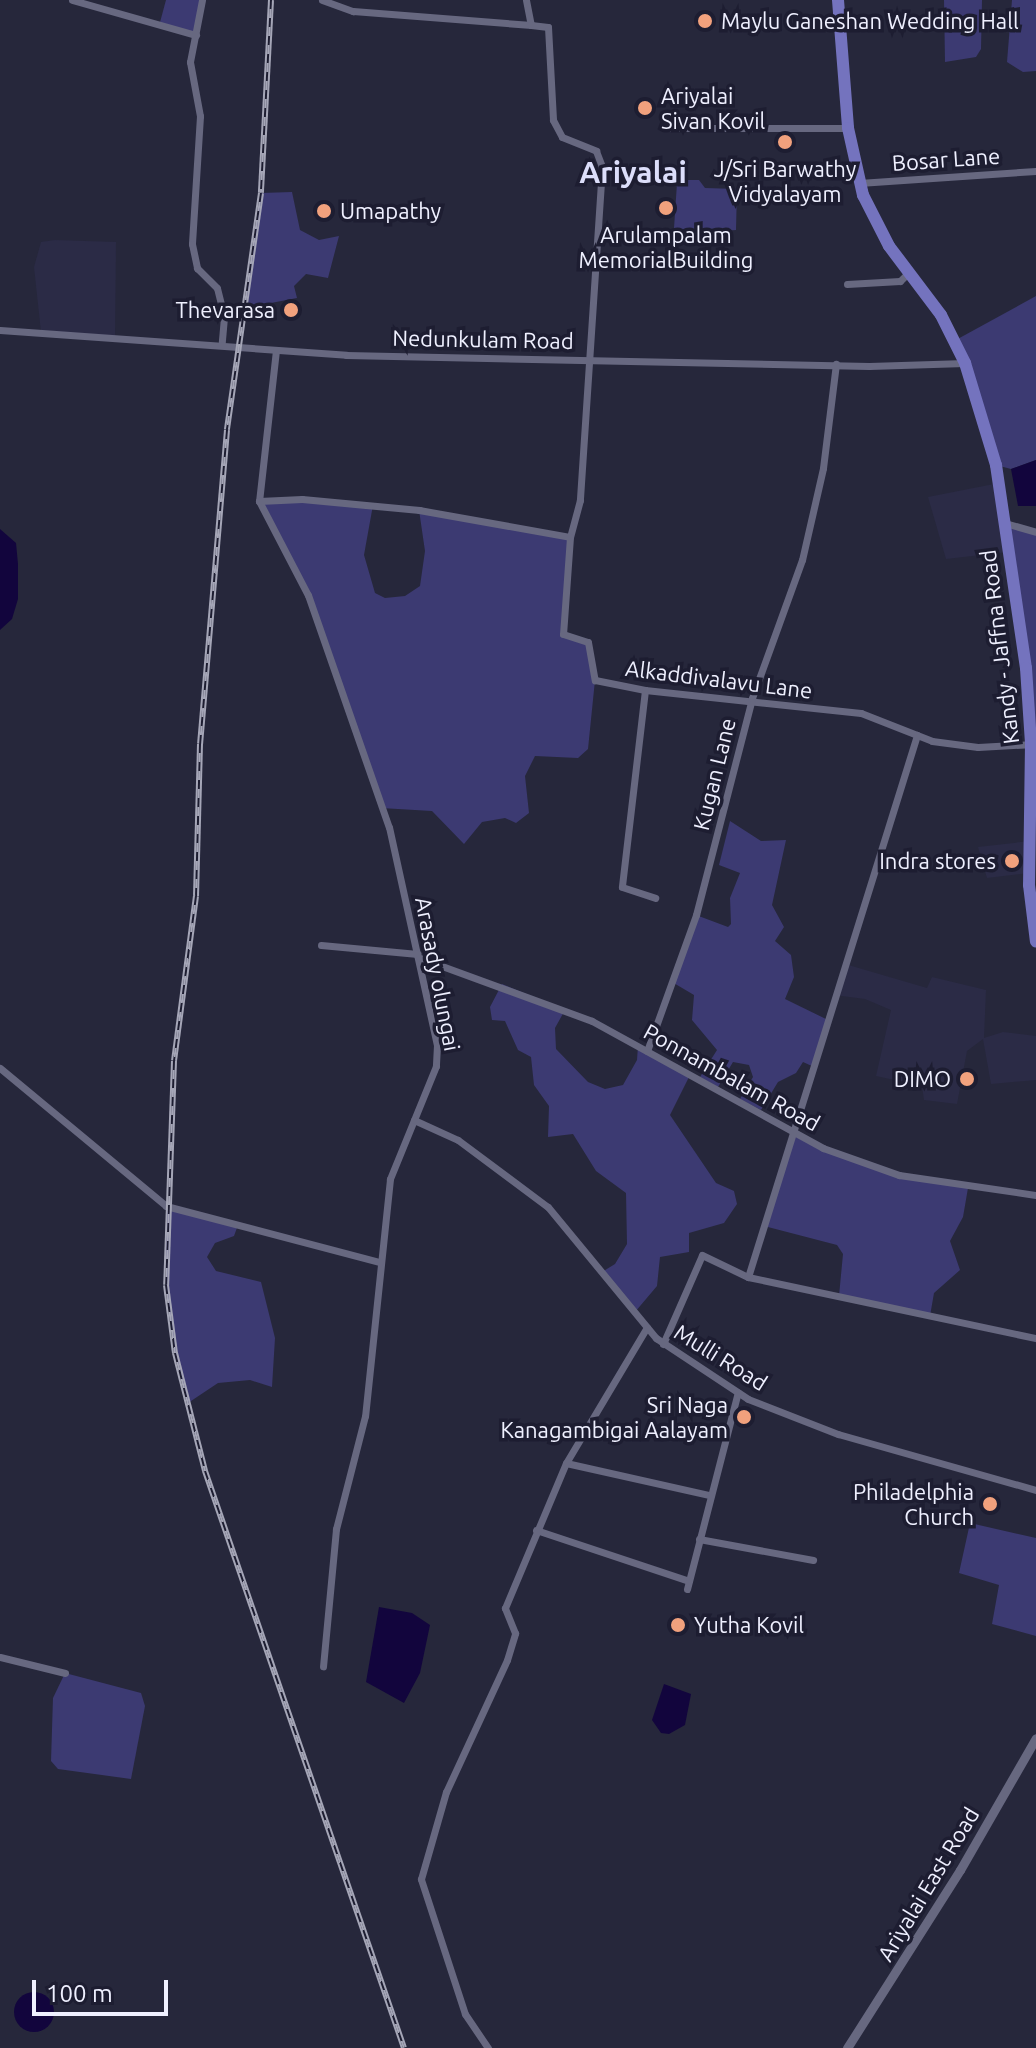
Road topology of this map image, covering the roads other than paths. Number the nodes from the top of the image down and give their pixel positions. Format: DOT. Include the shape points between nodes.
graph roads {
  1 [pos="72,0"];
  2 [pos="202,0"];
  3 [pos="322,0"];
  4 [pos="526,0"];
  5 [pos="838,0"];
  6 [pos="531,25"];
  7 [pos="196,35"];
  8 [pos="670,128"];
  9 [pos="848,128"];
  10 [pos="1036,171"];
  11 [pos="859,183"];
  12 [pos="908,273"];
  13 [pos="847,284"];
  14 [pos="0,330"];
  15 [pos="222,342"];
  16 [pos="276,350"];
  17 [pos="591,360"];
  18 [pos="965,363"];
  19 [pos="836,364"];
  20 [pos="259,501"];
  21 [pos="1005,523"];
  22 [pos="1036,532"];
  23 [pos="570,537"];
  24 [pos="645,690"];
  25 [pos="751,703"];
  26 [pos="917,735"];
  27 [pos="1034,744"];
  28 [pos="655,898"];
  29 [pos="1036,942"];
  30 [pos="321,945"];
  31 [pos="419,956"];
  32 [pos="647,1051"];
  33 [pos="0,1068"];
  34 [pos="414,1120"];
  35 [pos="795,1131"];
  36 [pos="1036,1195"];
  37 [pos="380,1262"];
  38 [pos="748,1277"];
  39 [pos="647,1327"];
  40 [pos="1036,1338"];
  41 [pos="663,1344"];
  42 [pos="738,1392"];
  43 [pos="566,1463"];
  44 [pos="1036,1490"];
  45 [pos="709,1495"];
  46 [pos="536,1530"];
  47 [pos="699,1539"];
  48 [pos="813,1560"];
  49 [pos="0,1657"];
  50 [pos="323,1666"];
  51 [pos="65,1673"];
  52 [pos="1036,1738"];
  53 [pos="488,2048"];
  54 [pos="847,2048"];
  1 -- 7 [label="street"];
  2 -- 7 [label="street"];
  3 -- 6 [label="street" via="353,11"];
  4 -- 6 [label="street"];
  5 -- 9 [label="highway, Kandy - Jaffna Road"];
  6 -- 17 [label="street, Alkaddivalavu Lane" via="548,27 553,120 562,137 601,157"];
  7 -- 15 [label="street" via="190,62 200,116 192,244 197,268 217,288 224,317"];
  8 -- 9 [label="street"];
  9 -- 11 [label="highway, Kandy - Jaffna Road"];
  10 -- 11 [label="street, Bosar Lane"];
  11 -- 12 [label="highway, Kandy - Jaffna Road" via="874,220"];
  12 -- 13 [label="street" via="900,281"];
  12 -- 18 [label="highway, Kandy - Jaffna Road" via="941,315"];
  14 -- 15 [label="street, Nedunkulam Road"];
  15 -- 16 [label="street, Nedunkulam Road"];
  16 -- 17 [label="street, Nedunkulam Road"];
  16 -- 20 [label="street"];
  17 -- 19 [label="street, Nedunkulam Road"];
  17 -- 23 [label="street, Alkaddivalavu Lane" via="580,500"];
  18 -- 19 [label="street, Nedunkulam Road"];
  18 -- 21 [label="highway, Kandy - Jaffna Road" via="993,452"];
  19 -- 25 [label="street, Kugan Lane" via="823,468 802,560"];
  20 -- 23 [label="street" via="302,499 419,510"];
  20 -- 31 [label="street, Arasady olungai" via="308,595 340,680 389,827"];
  21 -- 22 [label="street"];
  21 -- 27 [label="highway, Kandy - Jaffna Road"];
  23 -- 24 [label="street, Alkaddivalavu Lane" via="563,634 588,642 595,680"];
  24 -- 25 [label="street, Alkaddivalavu Lane"];
  24 -- 28 [label="street" via="622,887"];
  25 -- 26 [label="street, Alkaddivalavu Lane" via="861,713"];
  25 -- 32 [label="street, Kugan Lane" via="696,915"];
  26 -- 27 [label="street, Alkaddivalavu Lane" via="978,747"];
  26 -- 35 [label="street"];
  27 -- 29 [label="highway, Kandy - Jaffna Road" via="1029,885"];
  30 -- 31 [label="street, Ponnambalam Road"];
  31 -- 32 [label="street, Ponnambalam Road" via="579,1015"];
  31 -- 34 [label="street, Arasady olungai" via="436,1066"];
  32 -- 35 [label="street, Ponnambalam Road"];
  33 -- 37 [label="street" via="166,1206"];
  34 -- 37 [label="street, Arasady olungai" via="390,1179"];
  34 -- 39 [label="street, Mulli Road" via="458,1140 548,1207"];
  35 -- 36 [label="street, Ponnambalam Road" via="823,1148 899,1175"];
  35 -- 38 [label="street"];
  37 -- 50 [label="street, Arasady olungai" via="365,1416 336,1529"];
  38 -- 40 [label="street"];
  38 -- 41 [label="street" via="702,1255"];
  39 -- 41 [label="street, Mulli Road"];
  39 -- 43 [label="street"];
  41 -- 42 [label="street, Mulli Road"];
  42 -- 44 [label="street, Mulli Road" via="838,1434"];
  42 -- 45 [label="street"];
  43 -- 45 [label="street"];
  43 -- 46 [label="street"];
  45 -- 47 [label="street"];
  46 -- 47 [label="street" via="688,1585"];
  46 -- 53 [label="street" via="505,1608 515,1633 507,1660 445,1794 421,1879 465,2014"];
  47 -- 48 [label="street"];
  49 -- 51 [label="street"];
  52 -- 54 [label="street, Ariyalai East Road"];
}
